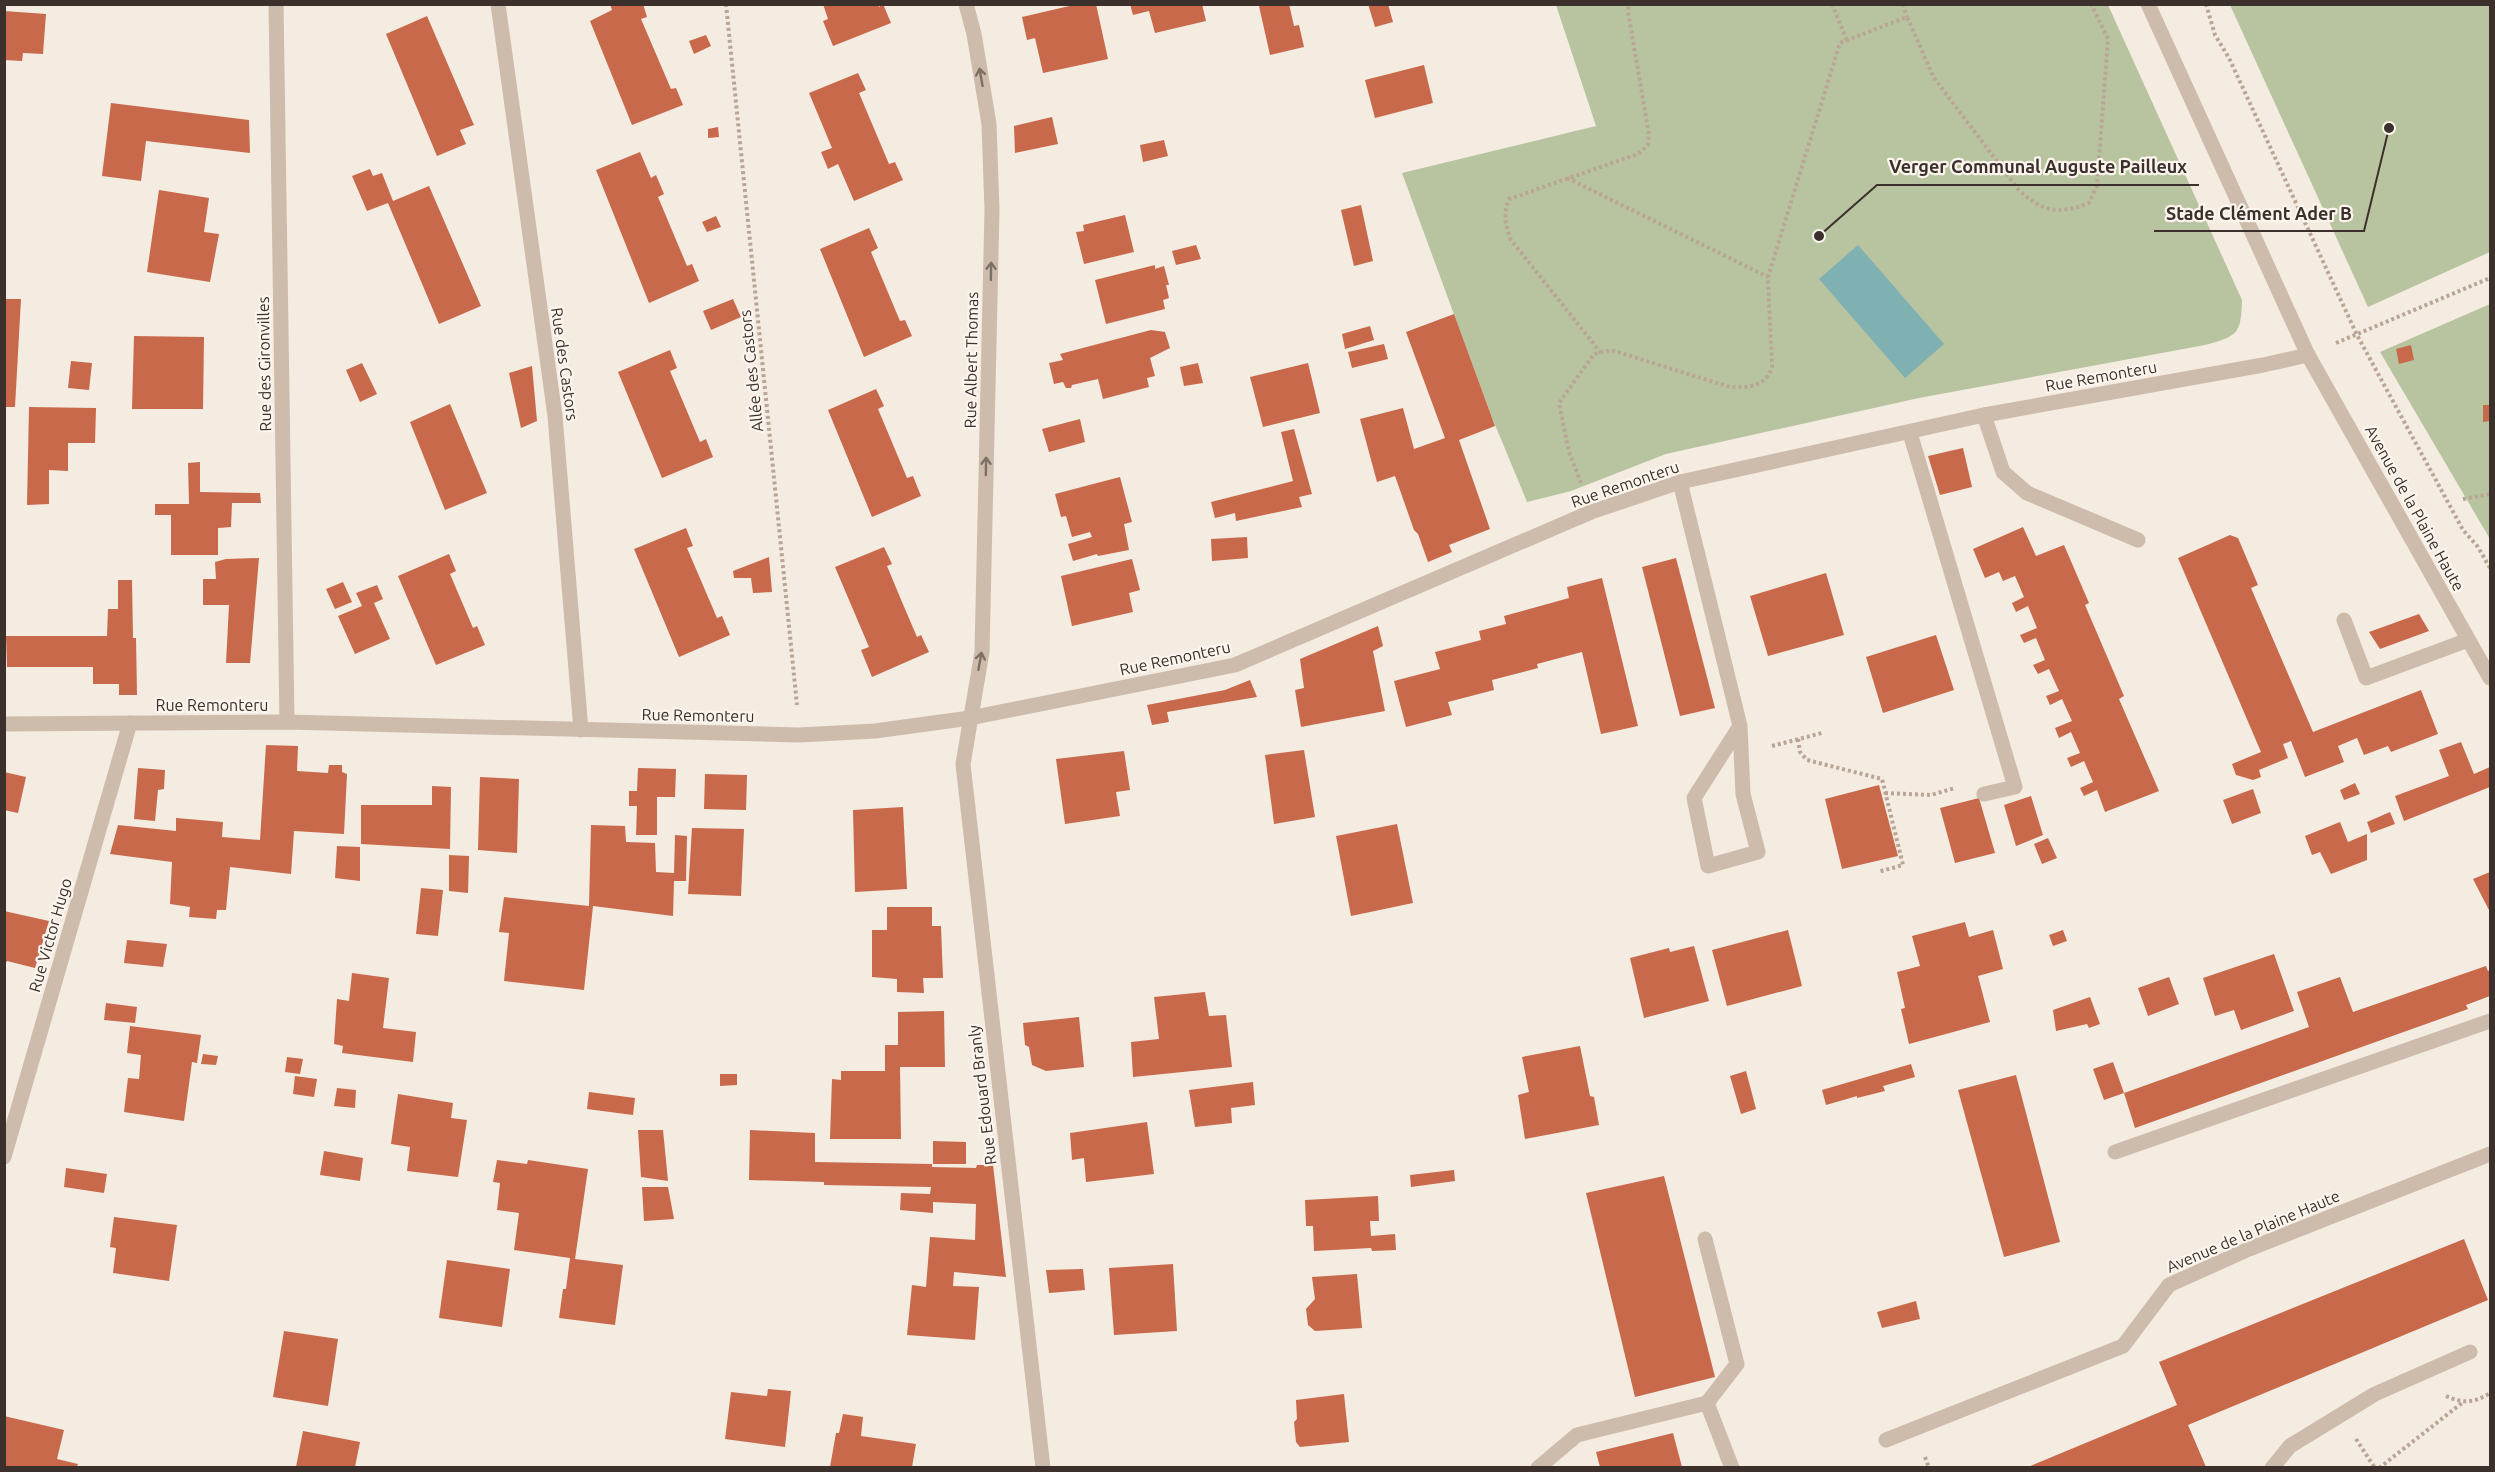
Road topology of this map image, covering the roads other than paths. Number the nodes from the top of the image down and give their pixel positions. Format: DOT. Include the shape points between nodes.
graph roads {
  1 [pos="276,4"];
  2 [pos="498,4"];
  3 [pos="966,4"];
  4 [pos="2148,4"];
  5 [pos="2308,355"];
  6 [pos="1984,415"];
  7 [pos="1910,433"];
  8 [pos="1680,482"];
  9 [pos="2138,540"];
  10 [pos="2344,620"];
  11 [pos="2468,640"];
  12 [pos="2490,678"];
  13 [pos="970,718"];
  14 [pos="287,722"];
  15 [pos="130,723"];
  16 [pos="4,724"];
  17 [pos="1740,726"];
  18 [pos="581,730"];
  19 [pos="1984,794"];
  20 [pos="2490,1021"];
  21 [pos="2115,1152"];
  22 [pos="2490,1154"];
  23 [pos="4,1157"];
  24 [pos="1705,1239"];
  25 [pos="2470,1352"];
  26 [pos="1707,1403"];
  27 [pos="1886,1440"];
  28 [pos="1043,1467"];
  29 [pos="1538,1467"];
  30 [pos="1732,1467"];
  31 [pos="2272,1467"];
  1 -- 14 [label="street, Rue des Gironvilles"];
  2 -- 18 [label="street, Rue des Castors" via="555,416"];
  13 -- 3 [label="street, Rue Albert Thomas, one-way" via="982,652 992,210 989,124"];
  4 -- 5 [label="street, Avenue de la Plaine Haute"];
  5 -- 6 [label="street, Rue Remonteru"];
  5 -- 11 [label="street, Avenue de la Plaine Haute"];
  6 -- 7 [label="street, Rue Remonteru"];
  6 -- 9 [label="street" via="2003,472 2027,493"];
  7 -- 8 [label="street, Rue Remonteru"];
  7 -- 19 [label="street" via="2015,787"];
  8 -- 13 [label="street, Rue Remonteru" via="1591,512 1235,665"];
  8 -- 17 [label="street"];
  10 -- 11 [label="street" via="2366,678"];
  11 -- 12 [label="street, Avenue de la Plaine Haute"];
  13 -- 18 [label="street, Rue Remonteru" via="875,731 799,735"];
  13 -- 28 [label="street, Rue Edouard Branly" via="963,764"];
  14 -- 15 [label="street, Rue Remonteru"];
  14 -- 18 [label="street, Rue Remonteru"];
  15 -- 16 [label="street, Rue Remonteru"];
  15 -- 23 [label="street, Rue Victor Hugo"];
  17 -- 17 [label="street" via="1743,794 1758,852 1708,866 1694,798"];
  20 -- 21 [label="street"];
  22 -- 27 [label="street, Avenue de la Plaine Haute" via="2260,1245 2169,1286 2123,1346"];
  24 -- 26 [label="street" via="1737,1364"];
  25 -- 31 [label="street" via="2375,1394 2290,1446"];
  26 -- 29 [label="street" via="1577,1435"];
  26 -- 30 [label="street"];
}
